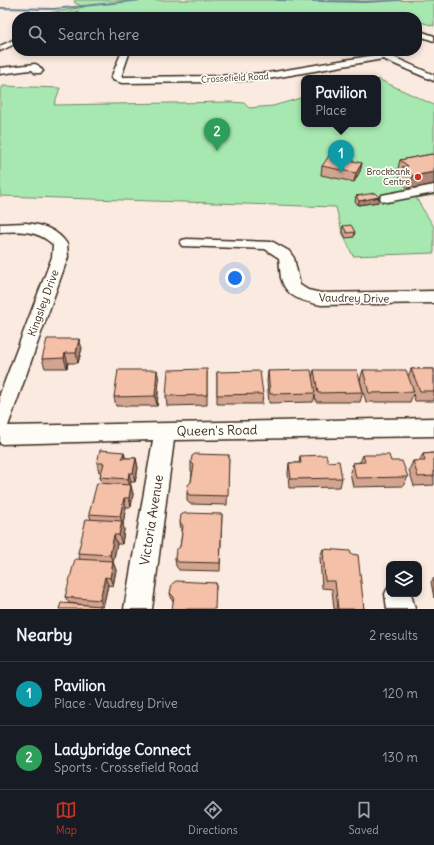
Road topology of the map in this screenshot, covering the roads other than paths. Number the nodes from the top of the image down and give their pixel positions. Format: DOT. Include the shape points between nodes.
graph roads {
  1 [pos="422,34"];
  2 [pos="434,39"];
  3 [pos="12,44"];
  4 [pos="0,49"];
  5 [pos="124,56"];
  6 [pos="383,56"];
  7 [pos="0,71"];
  8 [pos="38,71"];
  9 [pos="434,78"];
  10 [pos="434,189"];
  11 [pos="387,198"];
  12 [pos="0,228"];
  13 [pos="187,244"];
  14 [pos="434,298"];
  15 [pos="0,421"];
  16 [pos="434,427"];
  17 [pos="165,431"];
  18 [pos="0,435"];
  19 [pos="399,597"];
  20 [pos="138,609"];
  21 [pos="401,609"];
  1 -- 2 [label="street"];
  3 -- 4 [label="street"];
  5 -- 6 [label="street, Crossefield Road" via="116,78 122,80 215,80 268,76"];
  6 -- 9 [label="street"];
  7 -- 8 [label="street" via="30,67 35,67"];
  10 -- 11 [label="street"];
  12 -- 15 [label="street, Kingsley Drive" via="21,227 38,230 52,235 60,244 60,257"];
  13 -- 14 [label="street, Vaudrey Drive" via="268,245 280,249 288,259 293,288 304,295 320,299"];
  16 -- 17 [label="street, Queen's Road"];
  17 -- 18 [label="street, Queen's Road"];
  17 -- 20 [label="street, Victoria Avenue"];
  19 -- 21 [label="street"];
}
